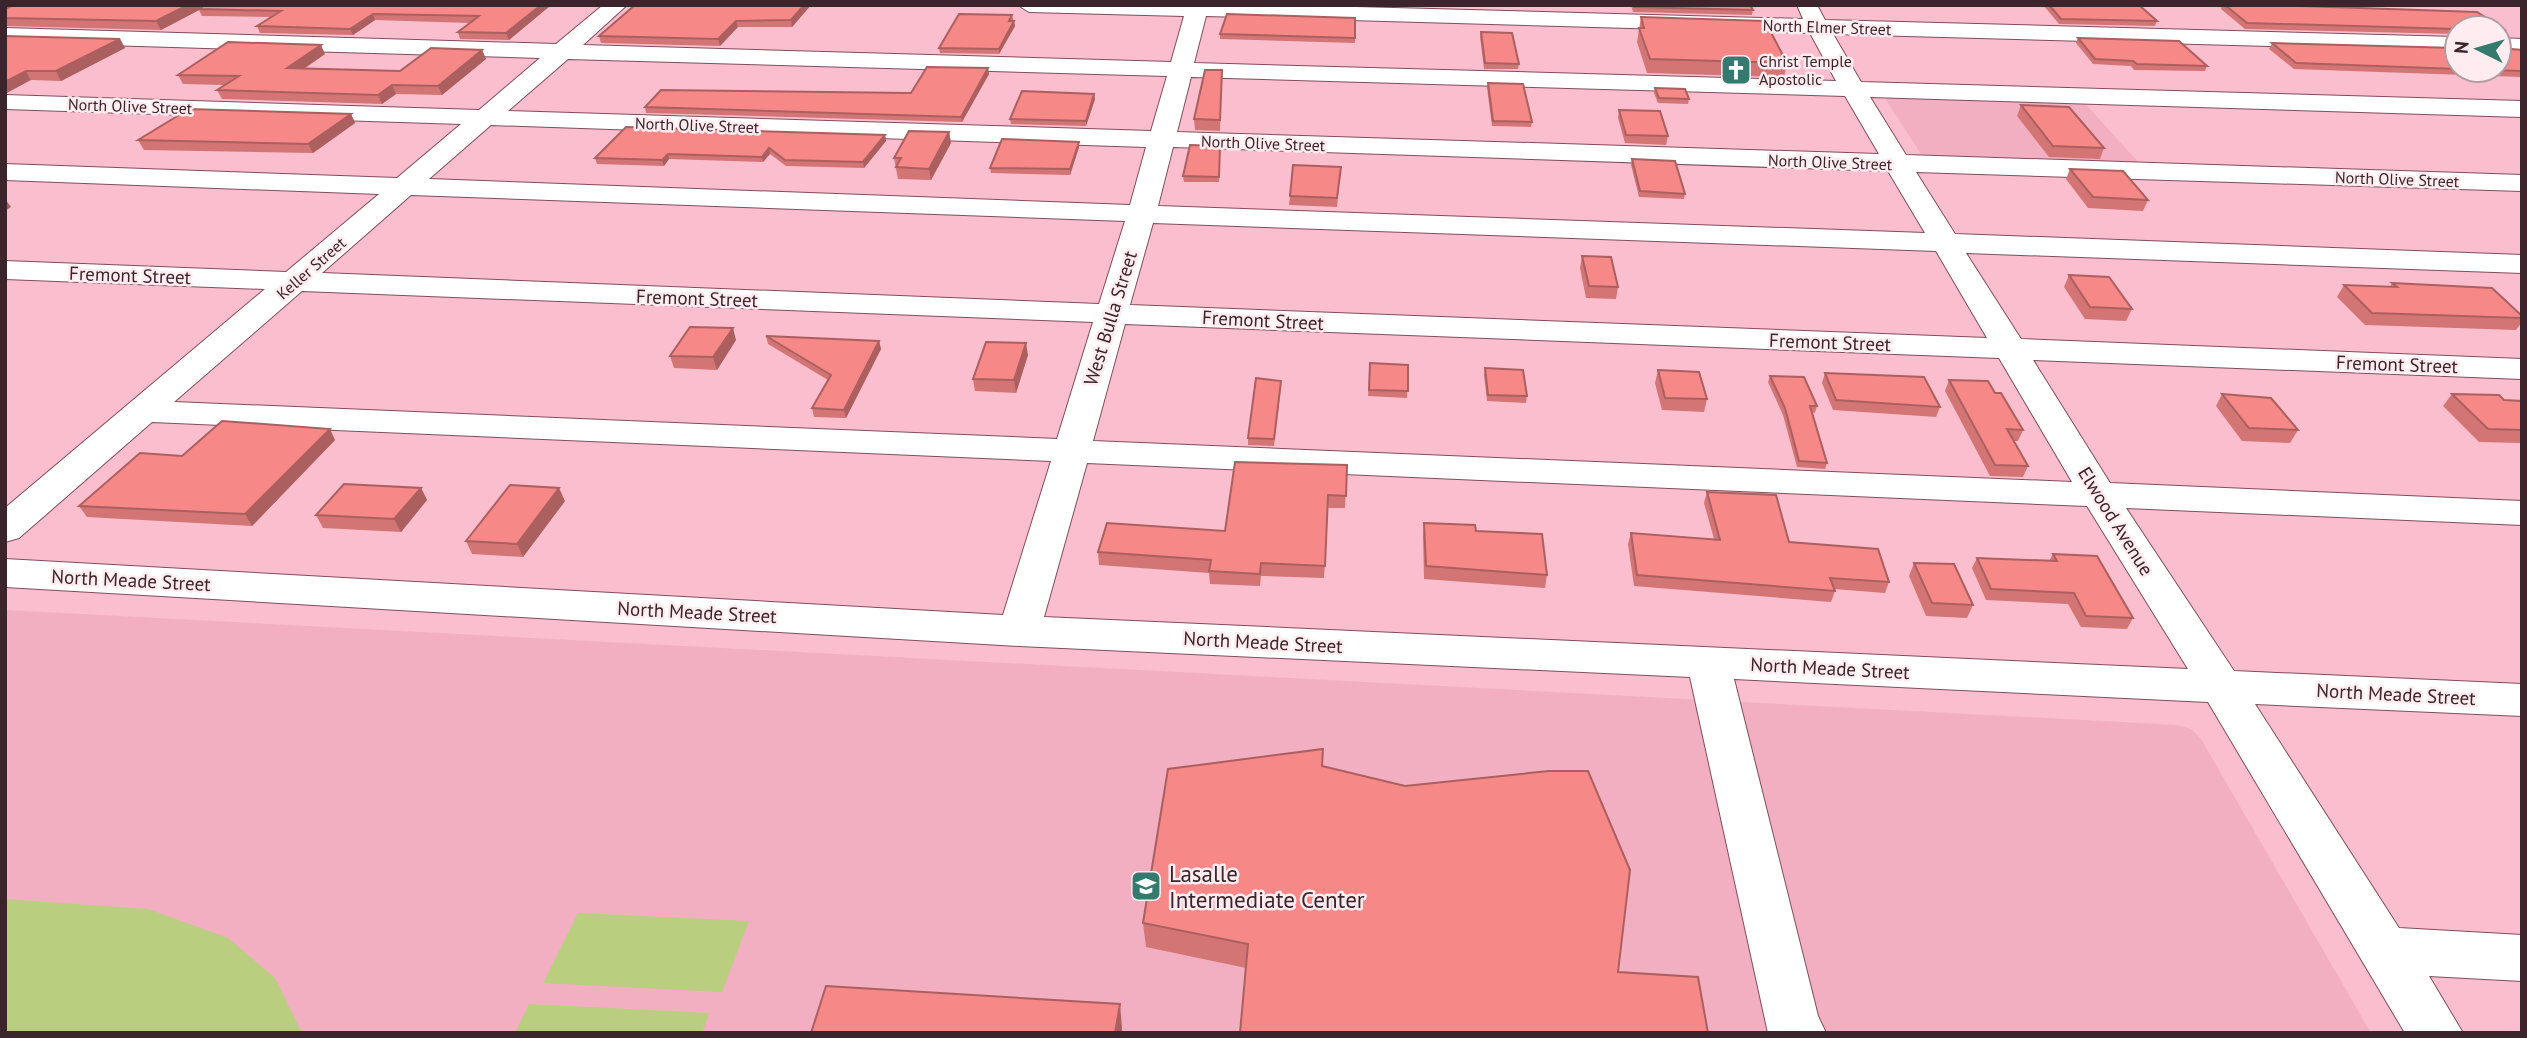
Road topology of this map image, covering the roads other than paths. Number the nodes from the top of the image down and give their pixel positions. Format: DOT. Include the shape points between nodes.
graph roads {
  1 [pos="616,5"];
  2 [pos="1029,5"];
  3 [pos="1806,5"];
  4 [pos="1198,8"];
  5 [pos="1665,14"];
  6 [pos="1818,26"];
  7 [pos="5,35"];
  8 [pos="2443,44"];
  9 [pos="562,51"];
  10 [pos="1181,70"];
  11 [pos="1853,90"];
  12 [pos="5,102"];
  13 [pos="2522,109"];
  14 [pos="485,118"];
  15 [pos="1160,140"];
  16 [pos="1898,164"];
  17 [pos="5,172"];
  18 [pos="2484,182"];
  19 [pos="2522,183"];
  20 [pos="405,187"];
  21 [pos="2522,212"];
  22 [pos="1141,215"];
  23 [pos="1946,244"];
  24 [pos="2522,264"];
  25 [pos="5,270"];
  26 [pos="295,282"];
  27 [pos="1111,312"];
  28 [pos="2012,349"];
  29 [pos="2522,369"];
  30 [pos="142,411"];
  31 [pos="1070,451"];
  32 [pos="2098,494"];
  33 [pos="2522,513"];
  34 [pos="5,529"];
  35 [pos="5,573"];
  36 [pos="1019,631"];
  37 [pos="1708,663"];
  38 [pos="2221,686"];
  39 [pos="2522,700"];
  40 [pos="2384,950"];
  41 [pos="2522,958"];
  42 [pos="1798,1033"];
  43 [pos="2435,1033"];
  1 -- 9 [label="street, Keller Street"];
  2 -- 4 [label="street, North Elmer Street"];
  3 -- 6 [label="street, Elwood Avenue"];
  4 -- 5 [label="street, North Elmer Street"];
  4 -- 10 [label="street, West Bulla Street"];
  5 -- 6 [label="street, North Elmer Street"];
  6 -- 8 [label="street, North Elmer Street"];
  6 -- 11 [label="street, Elwood Avenue"];
  7 -- 9 [label="street"];
  9 -- 10 [label="street"];
  9 -- 14 [label="street, Keller Street"];
  10 -- 11 [label="street"];
  10 -- 15 [label="street, West Bulla Street"];
  11 -- 13 [label="street"];
  11 -- 16 [label="street, Elwood Avenue"];
  12 -- 14 [label="street, North Olive Street"];
  14 -- 15 [label="street, North Olive Street"];
  14 -- 20 [label="street, Keller Street"];
  15 -- 16 [label="street, North Olive Street"];
  15 -- 22 [label="street, West Bulla Street"];
  16 -- 18 [label="street, North Olive Street"];
  16 -- 23 [label="street, Elwood Avenue"];
  17 -- 20 [label="street"];
  18 -- 19 [label="street, North Olive Street"];
  18 -- 21 [label="street"];
  20 -- 22 [label="street"];
  20 -- 26 [label="street, Keller Street"];
  22 -- 23 [label="street"];
  22 -- 27 [label="street, West Bulla Street"];
  23 -- 24 [label="street"];
  23 -- 28 [label="street, Elwood Avenue"];
  25 -- 26 [label="street, Fremont Street"];
  26 -- 27 [label="street, Fremont Street"];
  26 -- 30 [label="street, Keller Street"];
  27 -- 28 [label="street, Fremont Street"];
  27 -- 31 [label="street, West Bulla Street"];
  28 -- 29 [label="street, Fremont Street"];
  28 -- 32 [label="street, Elwood Avenue"];
  30 -- 31 [label="street"];
  30 -- 34 [label="street, Keller Street"];
  31 -- 32 [label="street"];
  31 -- 36 [label="street, West Bulla Street"];
  32 -- 33 [label="street"];
  32 -- 38 [label="street, Elwood Avenue"];
  35 -- 36 [label="street, North Meade Street"];
  36 -- 37 [label="street, North Meade Street"];
  37 -- 38 [label="street, North Meade Street"];
  37 -- 42 [label="street"];
  38 -- 39 [label="street, North Meade Street"];
  38 -- 40 [label="street, Elwood Avenue"];
  40 -- 41 [label="street"];
  40 -- 43 [label="street, Elwood Avenue"];
}
